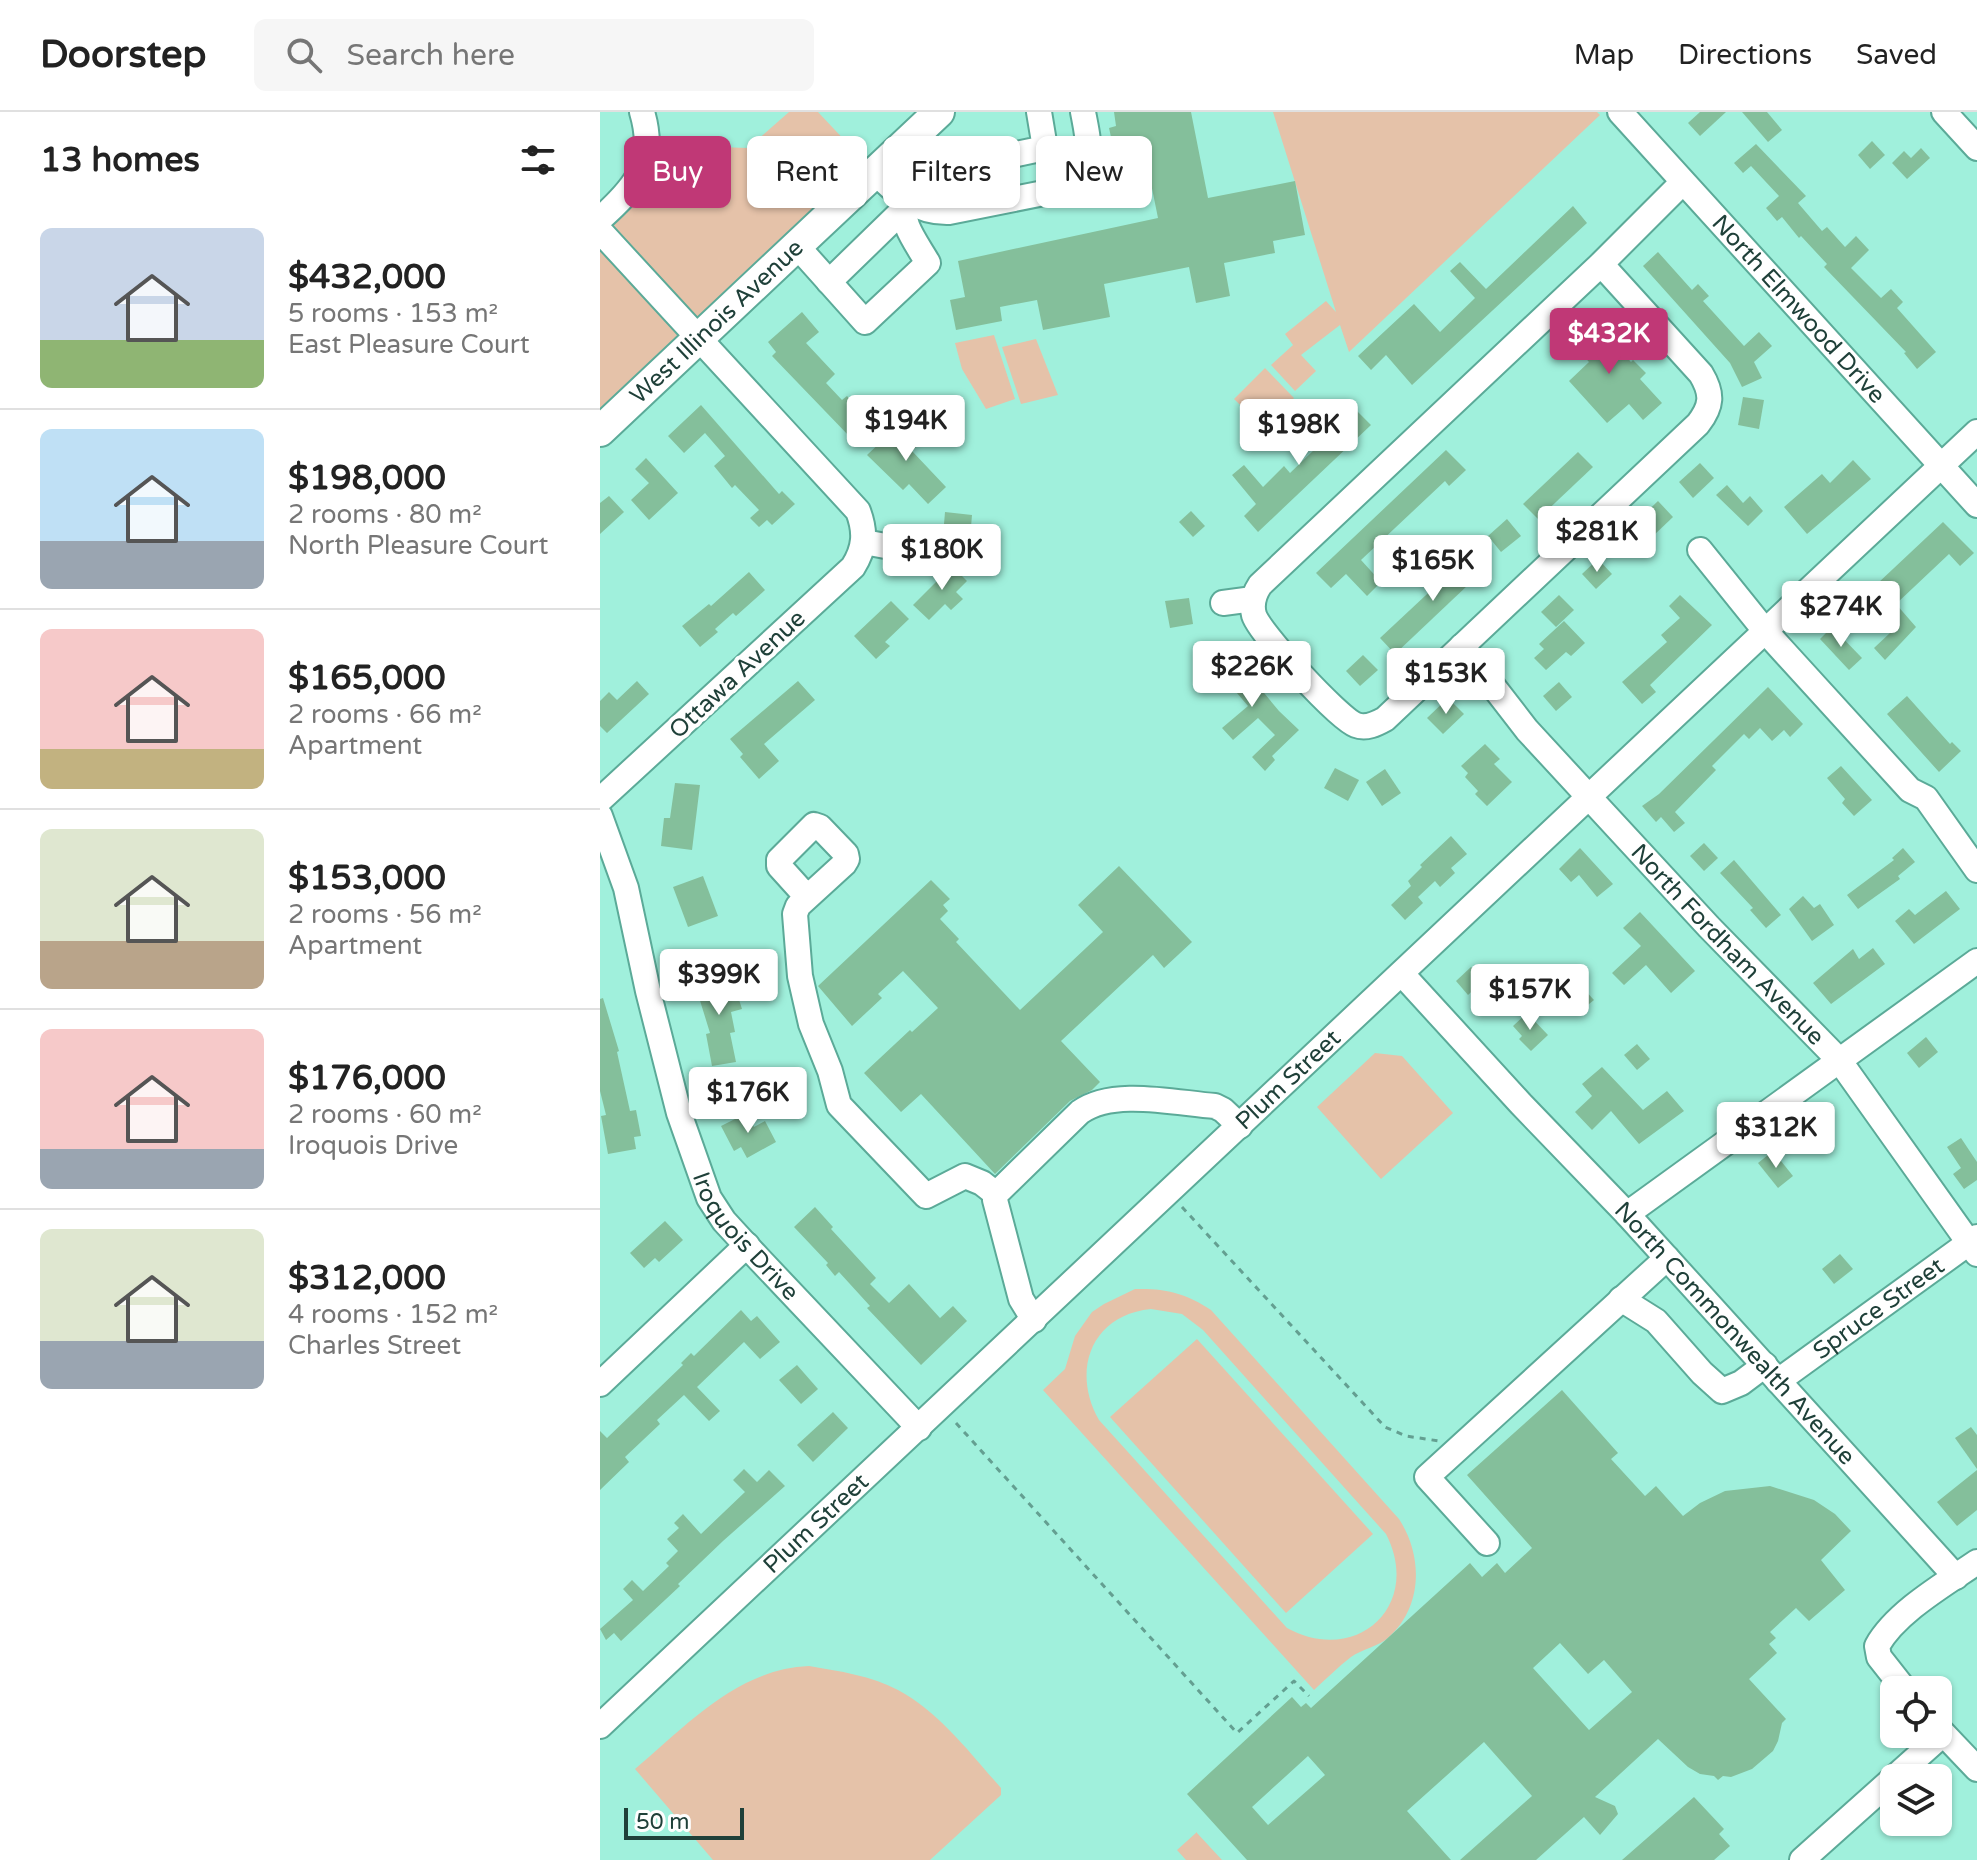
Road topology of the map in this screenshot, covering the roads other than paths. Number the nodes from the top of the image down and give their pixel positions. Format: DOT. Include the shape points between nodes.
graph roads {
  1 [pos="642,112"];
  2 [pos="939,112"];
  3 [pos="1039,112"];
  4 [pos="1083,112"];
  5 [pos="1944,112"];
  6 [pos="1636,117"];
  7 [pos="1977,148"];
  8 [pos="1020,153"];
  9 [pos="875,172"];
  10 [pos="883,181"];
  11 [pos="1682,183"];
  12 [pos="1020,198"];
  13 [pos="901,208"];
  14 [pos="904,208"];
  15 [pos="914,208"];
  16 [pos="969,208"];
  17 [pos="600,219"];
  18 [pos="600,231"];
  19 [pos="797,246"];
  20 [pos="1601,264"];
  21 [pos="829,282"];
  22 [pos="699,338"];
  23 [pos="600,431"];
  24 [pos="1977,432"];
  25 [pos="1940,466"];
  26 [pos="1977,505"];
  27 [pos="864,542"];
  28 [pos="896,548"];
  29 [pos="1700,550"];
  30 [pos="1253,599"];
  31 [pos="1223,603"];
  32 [pos="1766,632"];
  33 [pos="1462,646"];
  34 [pos="1589,798"];
  35 [pos="600,800"];
  36 [pos="600,816"];
  37 [pos="1977,870"];
  38 [pos="807,897"];
  39 [pos="1977,961"];
  40 [pos="1402,974"];
  41 [pos="1839,1060"];
  42 [pos="1240,1126"];
  43 [pos="996,1194"];
  44 [pos="1627,1214"];
  45 [pos="1974,1244"];
  46 [pos="747,1245"];
  47 [pos="1667,1258"];
  48 [pos="1621,1299"];
  49 [pos="1034,1320"];
  50 [pos="1771,1373"];
  51 [pos="600,1384"];
  52 [pos="919,1428"];
  53 [pos="1487,1543"];
  54 [pos="1977,1562"];
  55 [pos="1956,1577"];
  56 [pos="1894,1676"];
  57 [pos="600,1726"];
  58 [pos="1952,1743"];
  59 [pos="1923,1748"];
  60 [pos="1977,1769"];
  61 [pos="1802,1860"];
  1 -- 17 [label="street" via="649,140 640,174"];
  2 -- 9 [label="main road, West Illinois Avenue"];
  3 -- 8 [label="street" via="1045,148"];
  4 -- 12 [label="street" via="1090,157 1078,180 1064,189"];
  5 -- 7 [label="street"];
  6 -- 11 [label="street, North Elmwood Drive"];
  9 -- 10 [label="street"];
  9 -- 19 [label="main road, West Illinois Avenue"];
  11 -- 20 [label="street"];
  11 -- 25 [label="street, North Elmwood Drive"];
  13 -- 21 [label="street"];
  14 -- 21 [label="street" via="906,226 928,263 865,322"];
  15 -- 16 [label="street"];
  18 -- 22 [label="street"];
  19 -- 21 [label="street"];
  19 -- 22 [label="main road, West Illinois Avenue"];
  20 -- 30 [label="street" via="1260,585"];
  20 -- 33 [label="street" via="1701,374 1711,399 1707,412"];
  22 -- 23 [label="main road, West Illinois Avenue"];
  22 -- 27 [label="street" via="858,511"];
  24 -- 25 [label="street, Plum Street"];
  25 -- 26 [label="street, North Elmwood Drive"];
  25 -- 32 [label="street, Plum Street"];
  27 -- 28 [label="street"];
  27 -- 35 [label="street, Ottawa Avenue" via="853,567"];
  29 -- 32 [label="street"];
  30 -- 31 [label="street"];
  30 -- 33 [label="street" via="1253,613 1264,633 1346,719 1362,727 1385,719"];
  32 -- 34 [label="street, Plum Street"];
  32 -- 37 [label="street" via="1910,790 1926,798"];
  33 -- 34 [label="street, North Fordham Avenue"];
  34 -- 40 [label="street, Plum Street"];
  34 -- 41 [label="street, North Fordham Avenue"];
  36 -- 46 [label="street, Iroquois Drive" via="626,888 688,1145 709,1198"];
  38 -- 43 [label="street" via="795,914 800,976 839,1105 926,1196 965,1176"];
  39 -- 41 [label="street"];
  40 -- 42 [label="street, Plum Street"];
  40 -- 44 [label="street, North Commonwealth Avenue"];
  41 -- 44 [label="street"];
  41 -- 45 [label="street, North Fordham Avenue"];
  42 -- 43 [label="street" via="1215,1106 1112,1098 1092,1103"];
  42 -- 49 [label="street, Plum Street"];
  43 -- 49 [label="street" via="1021,1299"];
  44 -- 47 [label="street, North Commonwealth Avenue"];
  45 -- 50 [label="street, Spruce Street"];
  46 -- 51 [label="street"];
  46 -- 52 [label="street, Iroquois Drive"];
  47 -- 48 [label="street"];
  47 -- 50 [label="street, North Commonwealth Avenue"];
  48 -- 50 [label="street, Spruce Street" via="1656,1321 1722,1391"];
  48 -- 53 [label="street" via="1427,1477"];
  49 -- 52 [label="street, Plum Street"];
  50 -- 55 [label="street, North Commonwealth Avenue"];
  52 -- 57 [label="street, Plum Street"];
  54 -- 55 [label="street"];
  55 -- 56 [label="street" via="1884,1633 1877,1646 1879,1657"];
  58 -- 60 [label="street"];
  59 -- 61 [label="street"];
}
